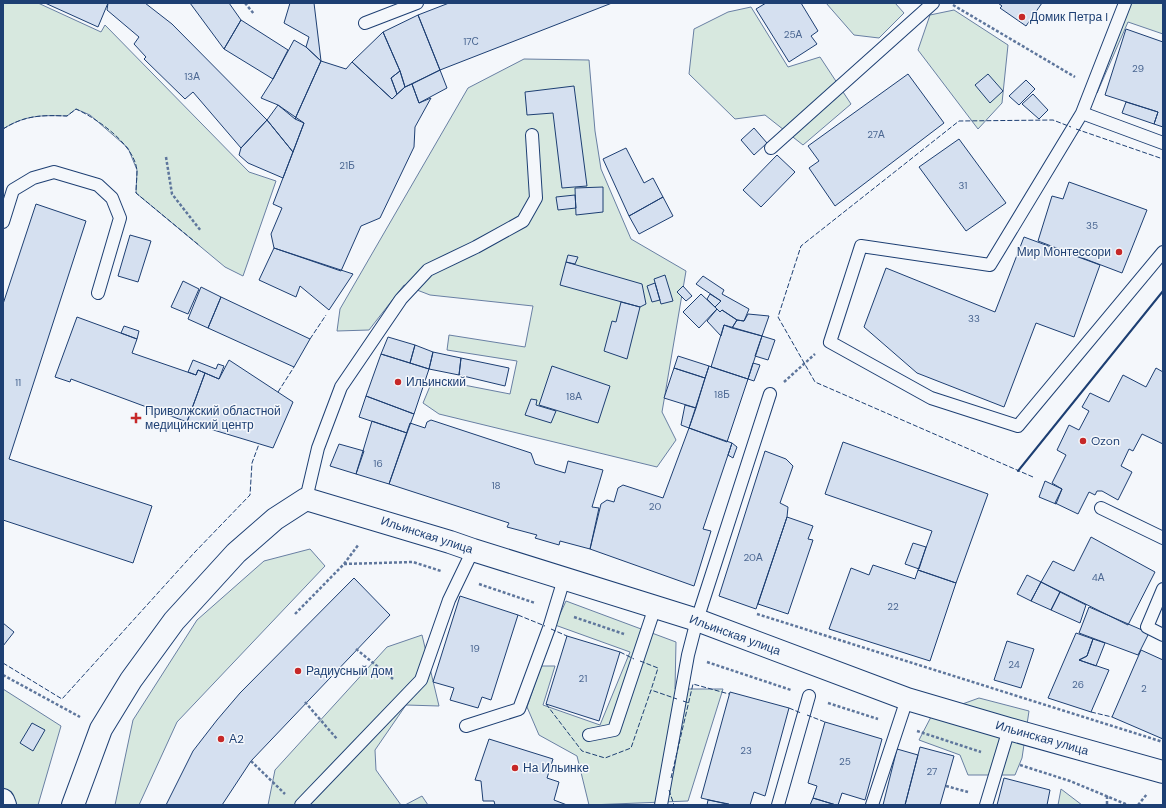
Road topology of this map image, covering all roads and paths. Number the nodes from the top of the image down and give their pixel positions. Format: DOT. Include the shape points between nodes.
graph roads {
  1 [pos="246,3"];
  2 [pos="417,3"];
  3 [pos="933,3"];
  4 [pos="949,3"];
  5 [pos="1125,3"];
  6 [pos="254,14"];
  7 [pos="365,23"];
  8 [pos="1092,87"];
  9 [pos="1082,113"];
  10 [pos="532,135"];
  11 [pos="1163,143"];
  12 [pos="771,148"];
  13 [pos="166,157"];
  14 [pos="3,222"];
  15 [pos="201,232"];
  16 [pos="1163,252"];
  17 [pos="98,293"];
  18 [pos="830,342"];
  19 [pos="770,394"];
  20 [pos="306,499"];
  21 [pos="1101,508"];
  22 [pos="1163,538"];
  23 [pos="360,544"];
  24 [pos="473,550"];
  25 [pos="413,562"];
  26 [pos="344,564"];
  27 [pos="564,579"];
  28 [pos="1163,589"];
  29 [pos="655,607"];
  30 [pos="750,611"];
  31 [pos="295,614"];
  32 [pos="697,620"];
  33 [pos="1163,635"];
  34 [pos="356,649"];
  35 [pos="3,675"];
  36 [pos="409,693"];
  37 [pos="809,696"];
  38 [pos="907,698"];
  39 [pos="305,702"];
  40 [pos="466,726"];
  41 [pos="101,729"];
  42 [pos="1009,729"];
  43 [pos="589,735"];
  44 [pos="1163,742"];
  45 [pos="350,754"];
  46 [pos="251,761"];
  47 [pos="1163,772"];
  48 [pos="1107,796"];
  49 [pos="3,800"];
  50 [pos="295,802"];
  51 [pos="5,805"];
  52 [pos="72,805"];
  53 [pos="661,805"];
  54 [pos="778,805"];
  55 [pos="872,805"];
  56 [pos="986,805"];
  57 [pos="1107,805"];
  1 -- 6 [label="path"];
  2 -- 7 [label="lane"];
  3 -- 12 [label="lane"];
  4 -- 8 [label="path"];
  5 -- 8 [label="lane"];
  8 -- 9 [label="lane"];
  9 -- 11 [label="lane"];
  9 -- 18 [label="lane" via="990,265 860,246"];
  10 -- 20 [label="lane" via="536,198 523,221 428,270 401,299 341,387 318,448"];
  13 -- 15 [label="path" via="172,194"];
  14 -- 17 [label="lane" via="13,190 33,178 54,172 98,185 112,198 120,218"];
  16 -- 18 [label="lane" via="1018,426 931,398"];
  18 -- 19 [label="path"];
  19 -- 32 [label="lane"];
  20 -- 24 [label="street, Ильинская улица"];
  20 -- 41 [label="street" via="275,519 236,553 174,620 131,680"];
  21 -- 22 [label="lane"];
  23 -- 26 [label="path"];
  24 -- 27 [label="street, Ильинская улица"];
  24 -- 36 [label="lane" via="449,600 421,680"];
  25 -- 26 [label="path"];
  26 -- 31 [label="path"];
  27 -- 29 [label="street, Ильинская улица"];
  27 -- 40 [label="lane" via="519,709"];
  28 -- 33 [label="lane" via="1147,627"];
  29 -- 32 [label="street, Ильинская улица"];
  29 -- 43 [label="lane" via="614,730"];
  30 -- 44 [label="path"];
  32 -- 38 [label="street, Ильинская улица"];
  32 -- 53 [label="lane" via="688,655"];
  34 -- 36 [label="path"];
  35 -- 41 [label="path"];
  36 -- 45 [label="lane"];
  37 -- 54 [label="lane"];
  38 -- 42 [label="street, Ильинская улица"];
  38 -- 55 [label="lane"];
  39 -- 45 [label="path"];
  41 -- 52 [label="street"];
  42 -- 47 [label="street, Ильинская улица"];
  42 -- 56 [label="lane"];
  45 -- 50 [label="lane"];
  46 -- 50 [label="path"];
  48 -- 57 [label="path"];
  49 -- 51 [label="street"];
}
